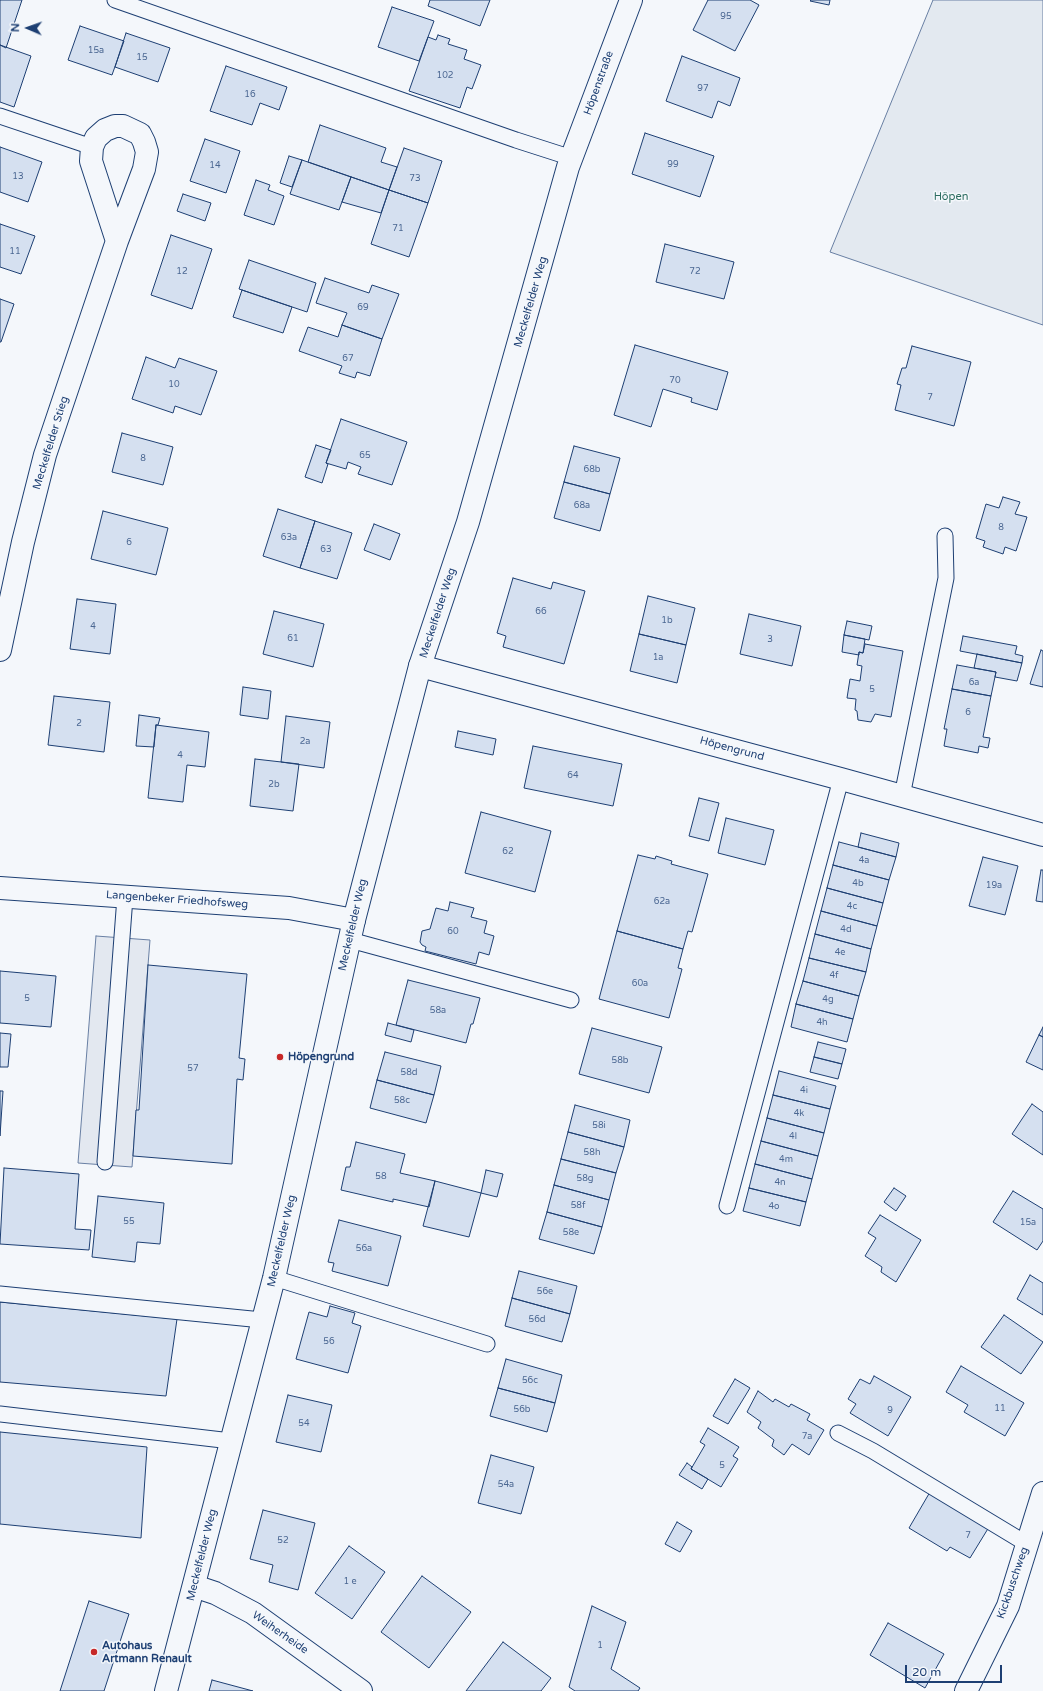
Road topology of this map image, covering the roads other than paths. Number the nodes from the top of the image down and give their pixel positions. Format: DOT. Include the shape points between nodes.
graph roads {
  1 [pos="115,0"];
  2 [pos="630,0"];
  3 [pos="0,116"];
  4 [pos="92,147"];
  5 [pos="570,162"];
  6 [pos="117,241"];
  7 [pos="944,536"];
  8 [pos="0,650"];
  9 [pos="420,666"];
  10 [pos="841,779"];
  11 [pos="902,796"];
  12 [pos="1043,835"];
  13 [pos="0,888"];
  14 [pos="126,897"];
  15 [pos="352,930"];
  16 [pos="572,1000"];
  17 [pos="105,1162"];
  18 [pos="727,1206"];
  19 [pos="274,1278"];
  20 [pos="0,1294"];
  21 [pos="262,1320"];
  22 [pos="487,1344"];
  23 [pos="0,1414"];
  24 [pos="838,1433"];
  25 [pos="231,1441"];
  26 [pos="1043,1493"];
  27 [pos="1027,1544"];
  28 [pos="194,1586"];
  29 [pos="166,1691"];
  30 [pos="361,1691"];
  31 [pos="966,1691"];
  1 -- 5 [label="lane" via="509,138"];
  2 -- 5 [label="street, Höpenstraße"];
  3 -- 4 [label="lane"];
  4 -- 6 [label="street" via="91,161"];
  4 -- 6 [label="street, Meckelfelder Stieg" via="96,138 105,130 123,126 140,134 147,152 144,169"];
  5 -- 9 [label="street, Meckelfelder Weg" via="468,522"];
  6 -- 8 [label="street, Meckelfelder Stieg" via="45,455"];
  7 -- 11 [label="lane" via="946,578"];
  9 -- 10 [label="street, Höpengrund"];
  9 -- 15 [label="street, Meckelfelder Weg"];
  10 -- 11 [label="street, Höpengrund"];
  10 -- 18 [label="lane"];
  11 -- 12 [label="street, Höpengrund"];
  13 -- 14 [label="street, Langenbeker Friedhofsweg"];
  14 -- 15 [label="street, Langenbeker Friedhofsweg" via="289,908"];
  14 -- 17 [label="lane"];
  15 -- 16 [label="lane"];
  15 -- 19 [label="street, Meckelfelder Weg"];
  19 -- 21 [label="street, Meckelfelder Weg"];
  19 -- 22 [label="lane"];
  20 -- 21 [label="lane"];
  21 -- 25 [label="street, Meckelfelder Weg"];
  23 -- 25 [label="lane"];
  24 -- 27 [label="lane" via="873,1451"];
  25 -- 28 [label="street, Meckelfelder Weg"];
  26 -- 27 [label="street, Kickbuschweg"];
  27 -- 31 [label="street, Kickbuschweg" via="1008,1606"];
  28 -- 29 [label="street, Meckelfelder Weg"];
  28 -- 30 [label="street, Weiherheide" via="215,1593 253,1613"];
}
